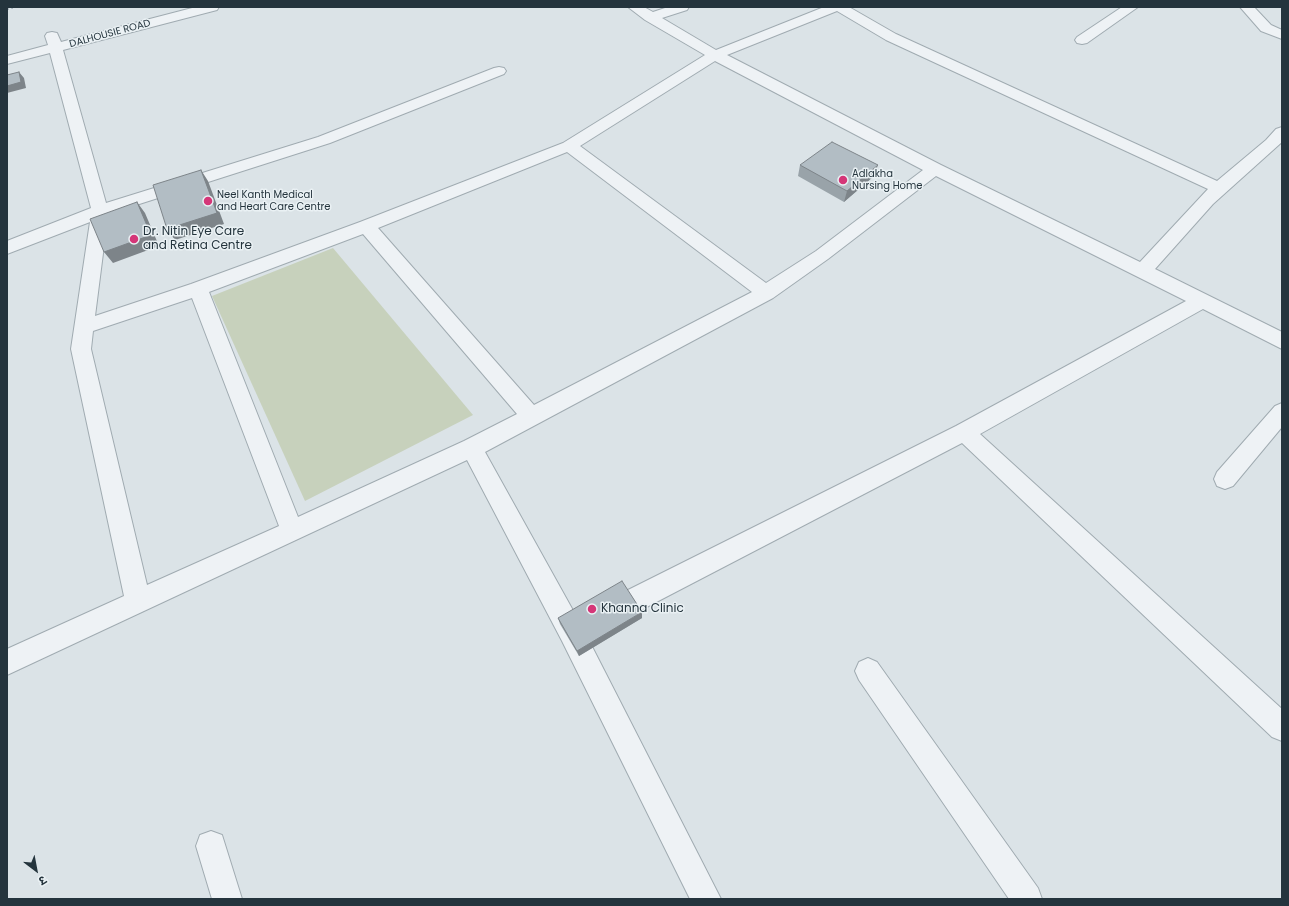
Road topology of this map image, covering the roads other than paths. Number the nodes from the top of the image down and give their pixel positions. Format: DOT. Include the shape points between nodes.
graph roads {
  1 [pos="167,7"];
  2 [pos="212,7"];
  3 [pos="635,7"];
  4 [pos="682,7"];
  5 [pos="837,7"];
  6 [pos="1131,7"];
  7 [pos="1248,7"];
  8 [pos="650,17"];
  9 [pos="1282,35"];
  10 [pos="1082,40"];
  11 [pos="54,42"];
  12 [pos="7,47"];
  13 [pos="715,55"];
  14 [pos="7,60"];
  15 [pos="499,71"];
  16 [pos="1282,132"];
  17 [pos="569,146"];
  18 [pos="935,169"];
  19 [pos="1219,188"];
  20 [pos="100,211"];
  21 [pos="366,226"];
  22 [pos="7,248"];
  23 [pos="1143,270"];
  24 [pos="198,288"];
  25 [pos="766,293"];
  26 [pos="1202,301"];
  27 [pos="83,327"];
  28 [pos="1282,341"];
  29 [pos="1282,412"];
  30 [pos="532,417"];
  31 [pos="964,432"];
  32 [pos="472,448"];
  33 [pos="1225,479"];
  34 [pos="292,530"];
  35 [pos="138,602"];
  36 [pos="583,626"];
  37 [pos="7,662"];
  38 [pos="868,671"];
  39 [pos="1282,727"];
  40 [pos="211,846"];
  41 [pos="227,899"];
  42 [pos="706,899"];
  43 [pos="1027,899"];
  1 -- 11 [label="street, DALHOUSIE ROAD"];
  2 -- 11 [label="street, DALHOUSIE ROAD"];
  3 -- 8 [label="street"];
  4 -- 8 [label="street"];
  5 -- 13 [label="street"];
  5 -- 19 [label="street" via="891,37"];
  6 -- 10 [label="street"];
  7 -- 9 [label="street" via="1266,28"];
  8 -- 13 [label="street"];
  11 -- 12 [label="street, DALHOUSIE ROAD"];
  11 -- 14 [label="street, DALHOUSIE ROAD"];
  11 -- 20 [label="street"];
  13 -- 17 [label="street"];
  13 -- 18 [label="street"];
  15 -- 20 [label="street" via="324,140"];
  16 -- 19 [label="street"];
  17 -- 21 [label="street"];
  17 -- 25 [label="street"];
  18 -- 23 [label="street"];
  18 -- 25 [label="street" via="822,255"];
  19 -- 23 [label="street"];
  20 -- 22 [label="street"];
  20 -- 27 [label="street"];
  21 -- 24 [label="street"];
  21 -- 30 [label="street"];
  23 -- 26 [label="street"];
  24 -- 27 [label="street"];
  24 -- 34 [label="street"];
  25 -- 30 [label="street"];
  26 -- 28 [label="street"];
  26 -- 31 [label="street"];
  27 -- 35 [label="street" via="81,349 84,368"];
  29 -- 33 [label="street"];
  30 -- 32 [label="street"];
  31 -- 36 [label="street"];
  31 -- 39 [label="street"];
  32 -- 34 [label="street"];
  32 -- 36 [label="street"];
  34 -- 35 [label="street"];
  35 -- 37 [label="street"];
  36 -- 42 [label="street"];
  38 -- 43 [label="street"];
  40 -- 41 [label="street"];
}
